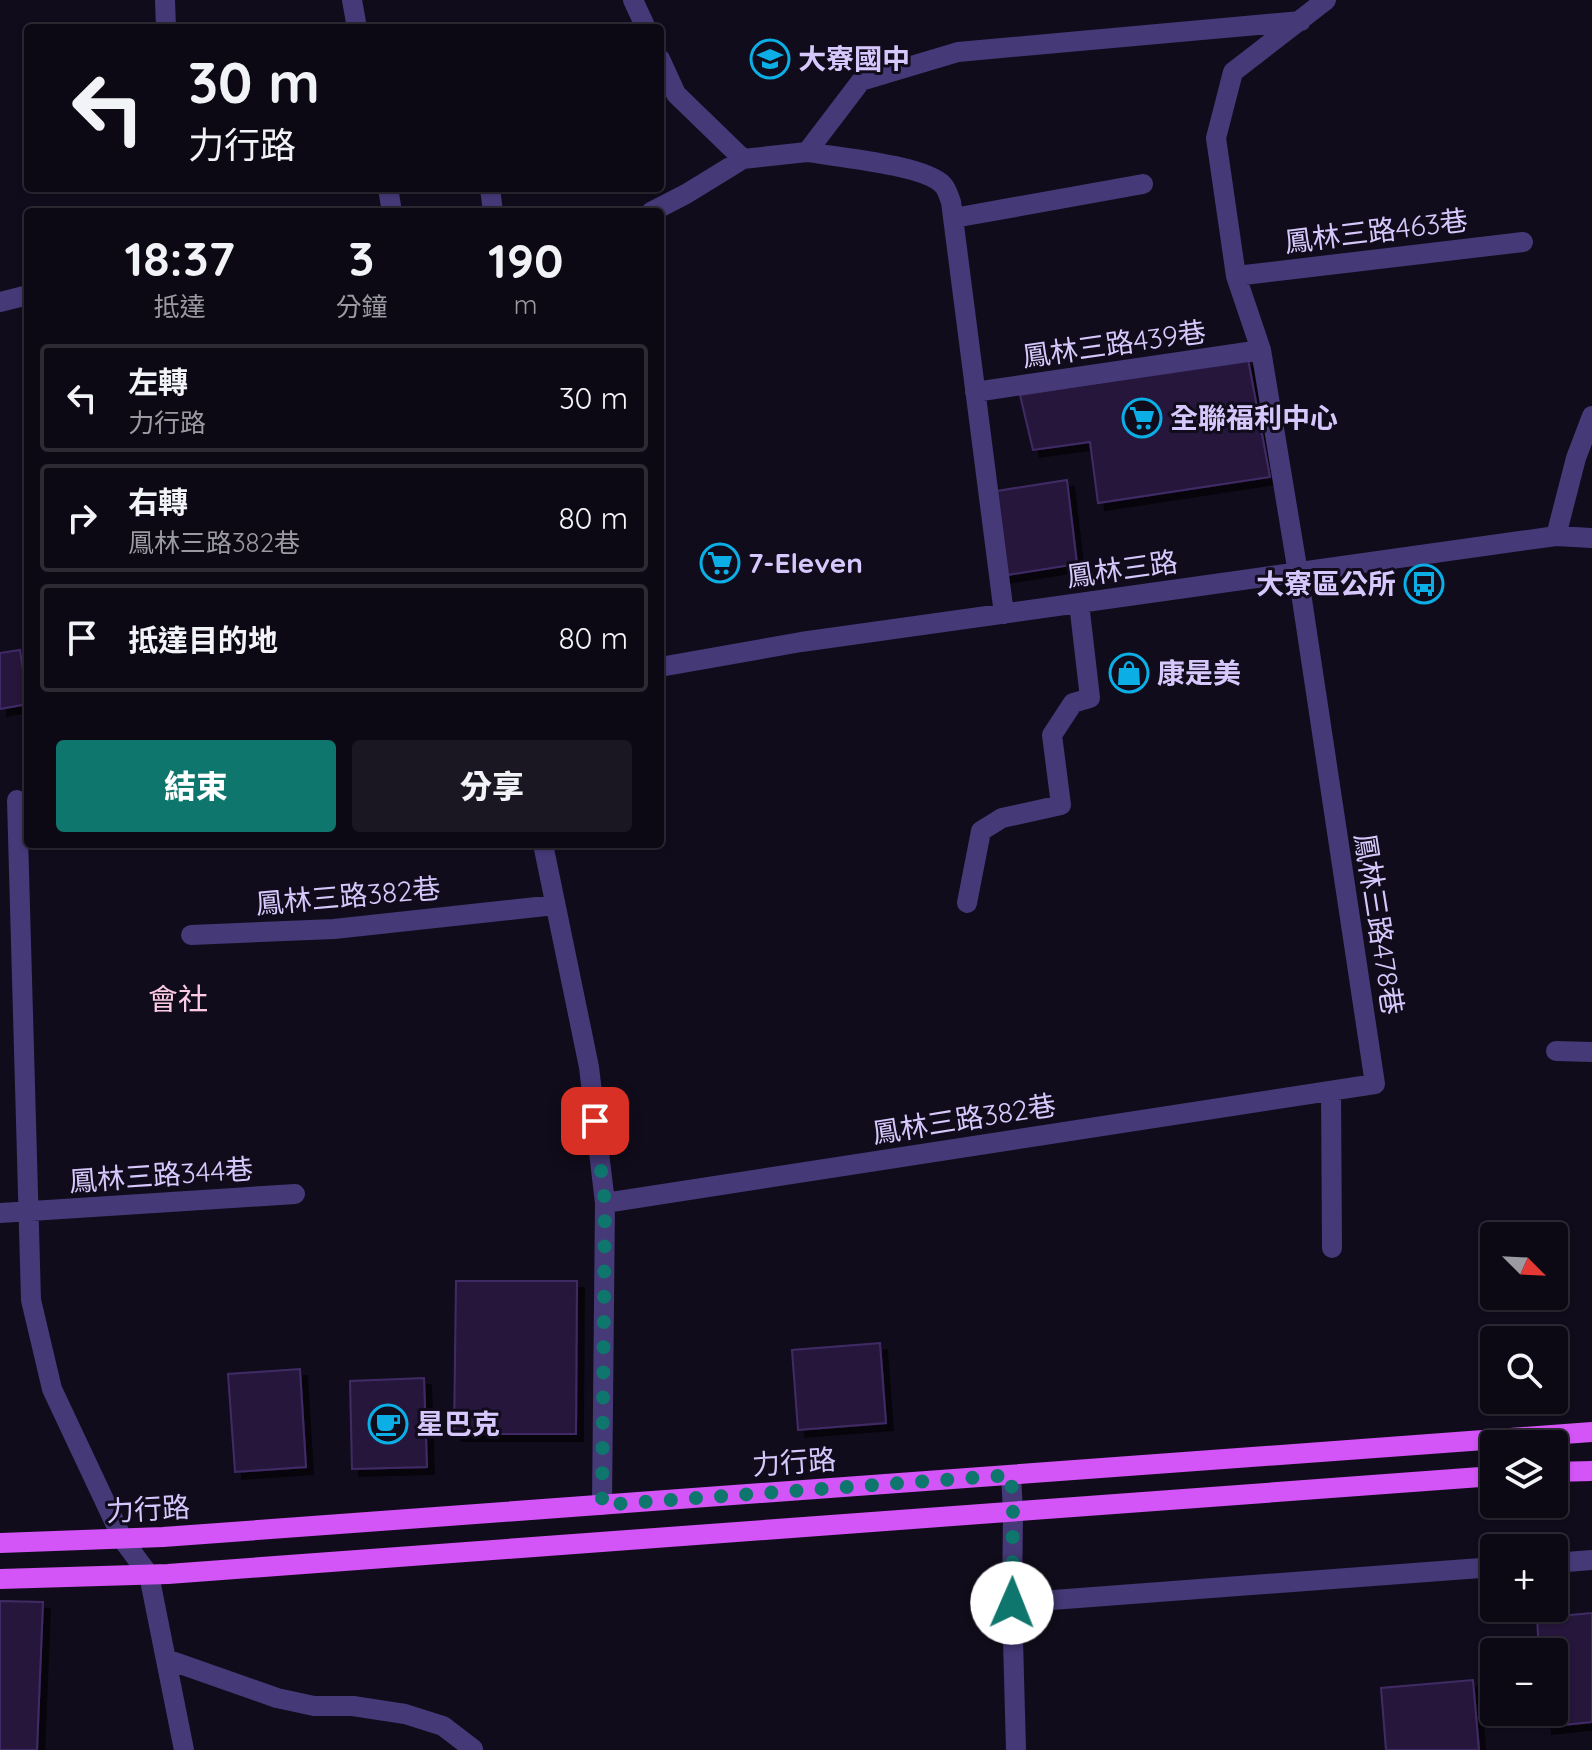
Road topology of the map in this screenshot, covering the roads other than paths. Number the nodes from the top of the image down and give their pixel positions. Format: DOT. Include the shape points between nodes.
graph roads {
  1 [pos="165,0"];
  2 [pos="352,0"];
  3 [pos="633,0"];
  4 [pos="1326,0"];
  5 [pos="1301,21"];
  6 [pos="166,24"];
  7 [pos="356,24"];
  8 [pos="644,24"];
  9 [pos="664,68"];
  10 [pos="807,152"];
  11 [pos="743,159"];
  12 [pos="1143,184"];
  13 [pos="659,208"];
  14 [pos="954,218"];
  15 [pos="1523,242"];
  16 [pos="1236,276"];
  17 [pos="24,296"];
  18 [pos="0,302"];
  19 [pos="1261,350"];
  20 [pos="975,392"];
  21 [pos="1592,416"];
  22 [pos="1556,536"];
  23 [pos="1592,538"];
  24 [pos="1298,573"];
  25 [pos="1079,603"];
  26 [pos="1004,614"];
  27 [pos="664,666"];
  28 [pos="15,800"];
  29 [pos="544,848"];
  30 [pos="967,903"];
  31 [pos="555,905"];
  32 [pos="191,935"];
  33 [pos="1556,1051"];
  34 [pos="1592,1052"];
  35 [pos="1331,1091"];
  36 [pos="295,1194"];
  37 [pos="605,1203"];
  38 [pos="29,1211"];
  39 [pos="0,1213"];
  40 [pos="1332,1248"];
  41 [pos="1592,1432"];
  42 [pos="1592,1471"];
  43 [pos="1568,1472"];
  44 [pos="1011,1475"];
  45 [pos="1480,1477"];
  46 [pos="602,1505"];
  47 [pos="1013,1512"];
  48 [pos="123,1540"];
  49 [pos="0,1543"];
  50 [pos="1592,1560"];
  51 [pos="1568,1562"];
  52 [pos="1480,1568"];
  53 [pos="149,1575"];
  54 [pos="0,1579"];
  55 [pos="1012,1603"];
  56 [pos="166,1659"];
  57 [pos="473,1749"];
  58 [pos="184,1750"];
  59 [pos="1016,1750"];
  1 -- 6 [label="street"];
  2 -- 7 [label="street"];
  3 -- 8 [label="street"];
  4 -- 5 [label="street"];
  5 -- 10 [label="street" via="958,52 861,81"];
  5 -- 16 [label="street" via="1233,72 1216,138"];
  9 -- 11 [label="street" via="676,94"];
  10 -- 11 [label="street"];
  10 -- 14 [label="street" via="930,175 944,186"];
  11 -- 13 [label="street"];
  12 -- 14 [label="street"];
  14 -- 20 [label="street"];
  15 -- 16 [label="street, 鳳林三路463巷"];
  16 -- 19 [label="street"];
  17 -- 18 [label="street"];
  19 -- 20 [label="street, 鳳林三路439巷"];
  19 -- 24 [label="street"];
  20 -- 26 [label="street"];
  21 -- 22 [label="street"];
  22 -- 23 [label="street, 鳳林三路"];
  22 -- 24 [label="street, 鳳林三路"];
  24 -- 25 [label="street, 鳳林三路"];
  24 -- 35 [label="street, 鳳林三路478巷" via="1375,1084"];
  25 -- 26 [label="street, 鳳林三路"];
  25 -- 30 [label="street" via="1090,698 1073,703 1052,735 1061,805 1002,818 981,831"];
  26 -- 27 [label="street, 鳳林三路"];
  28 -- 38 [label="street, 鳳林三路344巷"];
  29 -- 31 [label="street"];
  31 -- 32 [label="street, 鳳林三路382巷" via="334,929"];
  31 -- 37 [label="street" via="589,1067"];
  33 -- 34 [label="street"];
  35 -- 37 [label="street, 鳳林三路382巷"];
  35 -- 40 [label="street"];
  36 -- 38 [label="street, 鳳林三路344巷"];
  37 -- 46 [label="street"];
  38 -- 39 [label="street, 鳳林三路344巷"];
  38 -- 48 [label="street, 鳳林三路344巷" via="31,1300 52,1389"];
  41 -- 44 [label="main road, 力行路"];
  42 -- 43 [label="main road"];
  44 -- 46 [label="main road, 力行路"];
  44 -- 47 [label="street"];
  45 -- 47 [label="main road"];
  46 -- 48 [label="main road, 力行路"];
  47 -- 53 [label="main road"];
  47 -- 55 [label="street"];
  48 -- 49 [label="main road, 力行路"];
  48 -- 53 [label="street, 鳳林三路344巷"];
  50 -- 51 [label="street"];
  52 -- 55 [label="street"];
  53 -- 54 [label="main road"];
  53 -- 56 [label="street"];
  55 -- 59 [label="street"];
  56 -- 57 [label="street" via="277,1698 405,1714 443,1726"];
  56 -- 58 [label="street"];
}
